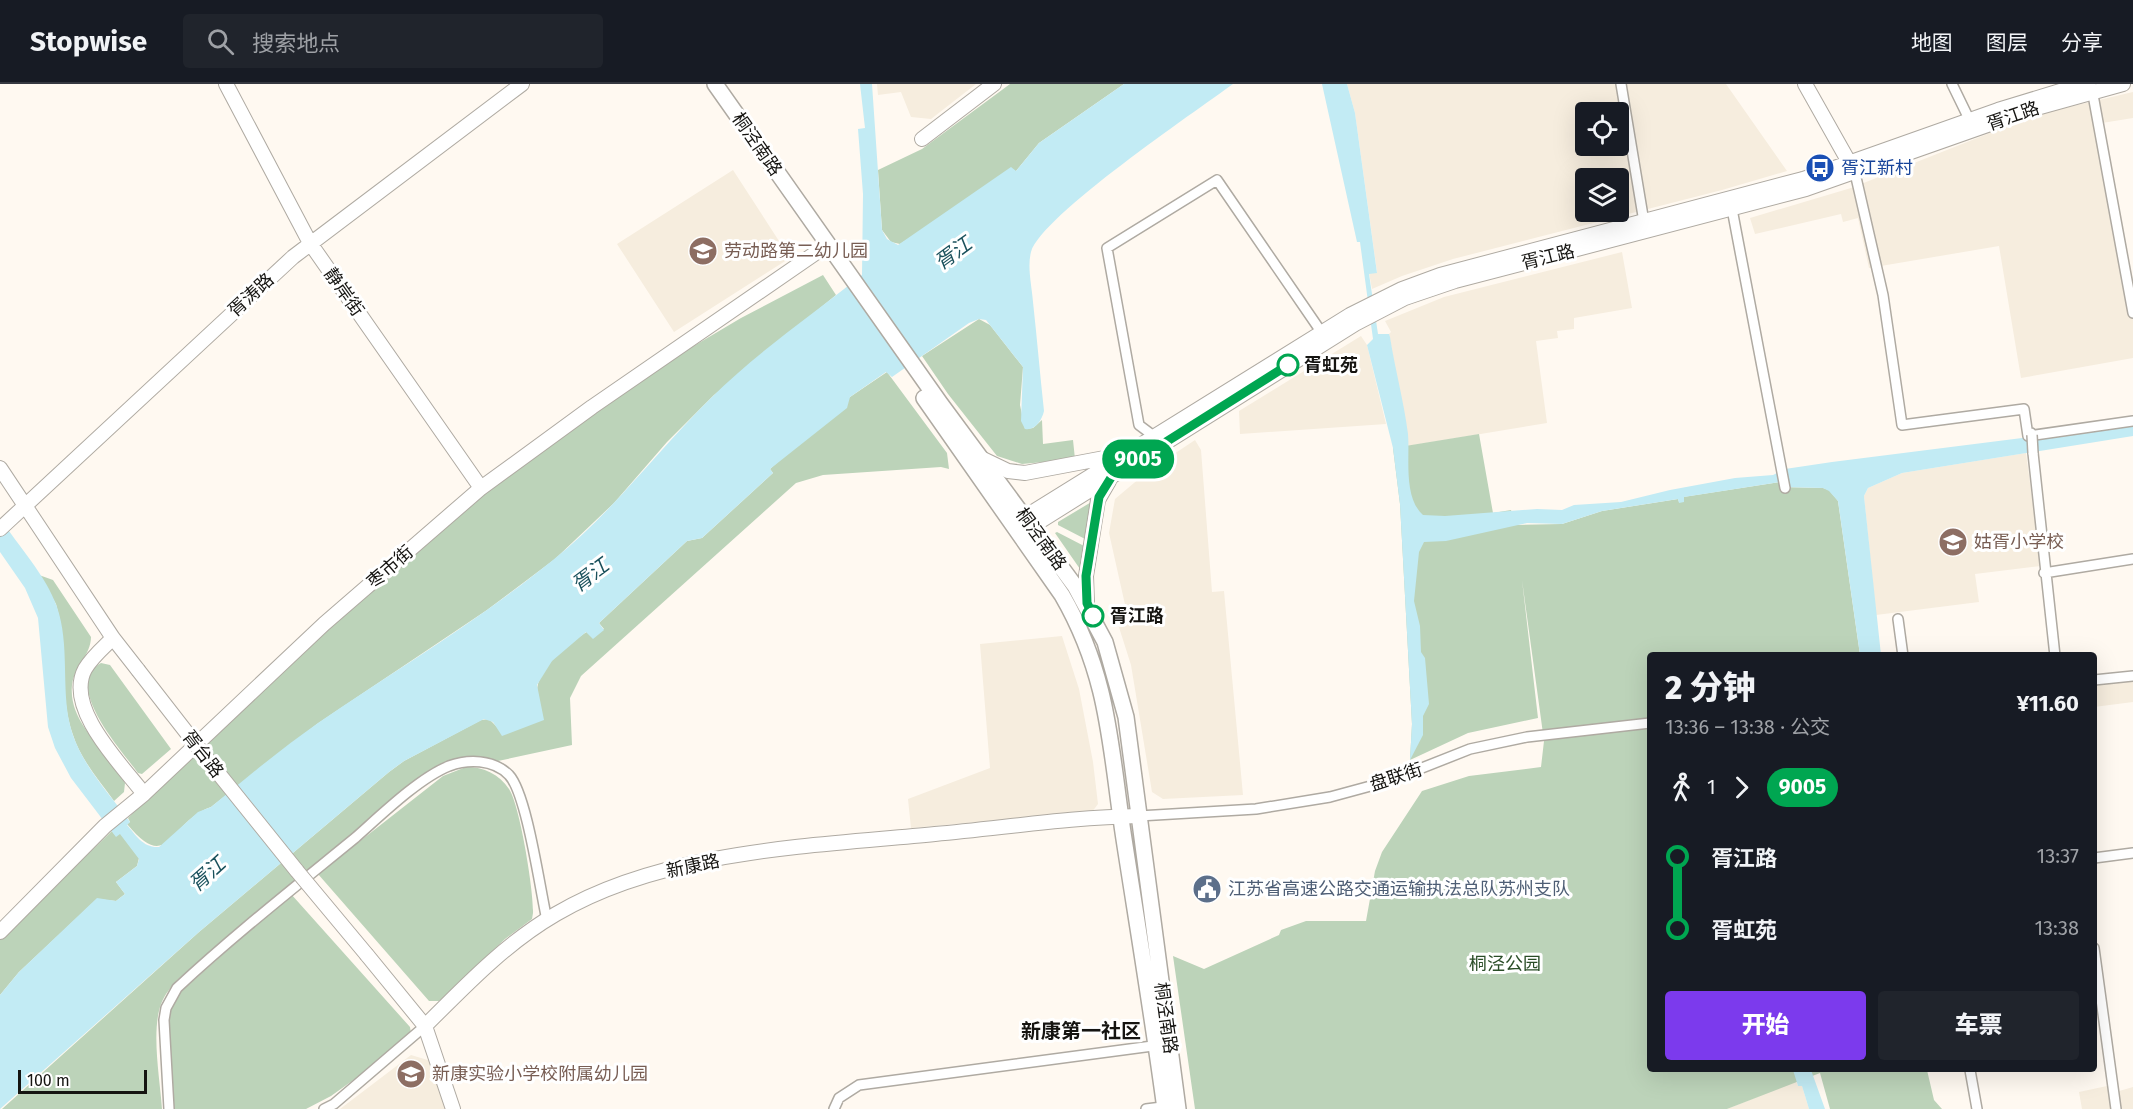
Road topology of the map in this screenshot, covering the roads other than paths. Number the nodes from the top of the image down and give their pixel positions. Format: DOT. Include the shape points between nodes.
graph roads {
  1 [pos="226,84"];
  2 [pos="522,84"];
  3 [pos="703,84"];
  4 [pos="715,84"];
  5 [pos="994,84"];
  6 [pos="1621,84"];
  7 [pos="1805,84"];
  8 [pos="1952,84"];
  9 [pos="2122,84"];
  10 [pos="2089,86"];
  11 [pos="1970,121"];
  12 [pos="922,139"];
  13 [pos="1853,169"];
  14 [pos="1732,209"];
  15 [pos="1644,222"];
  16 [pos="310,243"];
  17 [pos="820,250"];
  18 [pos="847,280"];
  19 [pos="1416,289"];
  20 [pos="2133,313"];
  21 [pos="1342,326"];
  22 [pos="1322,333"];
  23 [pos="912,373"];
  24 [pos="2133,421"];
  25 [pos="2030,435"];
  26 [pos="1155,437"];
  27 [pos="1131,452"];
  28 [pos="983,459"];
  29 [pos="0,468"];
  30 [pos="1112,476"];
  31 [pos="481,488"];
  32 [pos="1785,488"];
  33 [pos="24,507"];
  34 [pos="1023,525"];
  35 [pos="0,529"];
  36 [pos="2133,559"];
  37 [pos="2044,573"];
  38 [pos="1087,603"];
  39 [pos="1899,619"];
  40 [pos="113,638"];
  41 [pos="1903,652"];
  42 [pos="2054,652"];
  43 [pos="2133,676"];
  44 [pos="2097,680"];
  45 [pos="1647,723"];
  46 [pos="144,794"];
  47 [pos="1121,816"];
  48 [pos="1138,816"];
  49 [pos="2133,853"];
  50 [pos="2097,858"];
  51 [pos="547,920"];
  52 [pos="0,932"];
  53 [pos="2097,970"];
  54 [pos="425,1026"];
  55 [pos="1163,1045"];
  56 [pos="1970,1072"];
  57 [pos="1172,1107"];
  58 [pos="170,1109"];
  59 [pos="324,1109"];
  60 [pos="453,1109"];
  61 [pos="834,1109"];
  62 [pos="1146,1109"];
  63 [pos="1977,1109"];
  64 [pos="2116,1109"];
  1 -- 16 [label="street, 静岸街"];
  2 -- 16 [label="street, 胥涛路"];
  3 -- 17 [label="main road, 桐泾南路"];
  4 -- 18 [label="main road, 桐泾南路"];
  5 -- 12 [label="street"];
  6 -- 15 [label="street"];
  7 -- 13 [label="street"];
  8 -- 11 [label="street"];
  9 -- 10 [label="street, 胥江路"];
  10 -- 11 [label="street, 胥江路"];
  10 -- 13 [label="street, 胥江路" via="2002,120"];
  10 -- 20 [label="street"];
  11 -- 13 [label="street, 胥江路"];
  13 -- 14 [label="street, 胥江路"];
  13 -- 15 [label="street, 胥江路"];
  13 -- 25 [label="street" via="1883,295 1902,425 2024,408"];
  14 -- 19 [label="street, 胥江路"];
  14 -- 32 [label="street"];
  15 -- 19 [label="street, 胥江路"];
  16 -- 31 [label="street, 静岸街"];
  16 -- 33 [label="street, 胥涛路"];
  17 -- 18 [label="main road, 桐泾南路"];
  17 -- 31 [label="street, 枣市街"];
  18 -- 23 [label="main road, 桐泾南路"];
  19 -- 21 [label="street, 胥江路" via="1371,303"];
  21 -- 22 [label="street, 胥江路"];
  21 -- 30 [label="street, 胥江路"];
  22 -- 26 [label="street, 胥江路"];
  22 -- 26 [label="street" via="1217,180 1107,248 1139,425"];
  23 -- 28 [label="main road, 桐泾南路"];
  23 -- 34 [label="main road, 桐泾南路"];
  24 -- 25 [label="street"];
  25 -- 37 [label="street, bridge"];
  26 -- 27 [label="street, 胥江路"];
  27 -- 28 [label="street" via="1029,473 1010,472"];
  27 -- 34 [label="street, 胥江路"];
  28 -- 34 [label="main road, 桐泾南路"];
  29 -- 33 [label="street, 胥台路"];
  30 -- 34 [label="street, 胥江路"];
  30 -- 38 [label="street" via="1098,500 1086,576"];
  31 -- 46 [label="street, 枣市街" via="324,624"];
  33 -- 35 [label="street, 胥涛路"];
  33 -- 40 [label="street, 胥台路"];
  34 -- 38 [label="main road, 桐泾南路"];
  34 -- 47 [label="main road, 桐泾南路" via="1071,612 1096,674 1109,719"];
  36 -- 37 [label="street"];
  37 -- 42 [label="street"];
  38 -- 48 [label="main road, 桐泾南路" via="1105,642 1121,693"];
  39 -- 41 [label="street"];
  40 -- 46 [label="street" via="84,670 83,708"];
  40 -- 54 [label="street, 胥台路, bridge" via="250,816"];
  43 -- 44 [label="street"];
  45 -- 48 [label="street, 盘联街" via="1527,737 1470,749 1389,781 1330,797 1256,809"];
  46 -- 52 [label="street, 枣市街" via="105,826"];
  47 -- 48 [label="street, 新康路"];
  47 -- 51 [label="street, 新康路" via="797,848 712,861 624,884"];
  47 -- 55 [label="main road, 桐泾南路"];
  48 -- 55 [label="main road, 桐泾南路"];
  49 -- 50 [label="street"];
  51 -- 54 [label="street, 新康路" via="474,976"];
  51 -- 58 [label="street" via="521,798 509,775 478,761 437,772 177,988 164,1020"];
  53 -- 64 [label="street"];
  54 -- 59 [label="street, 新康路"];
  54 -- 60 [label="street"];
  55 -- 57 [label="main road, 桐泾南路"];
  55 -- 61 [label="street" via="859,1085 838,1098"];
  56 -- 63 [label="street"];
  57 -- 62 [label="street"];
}
